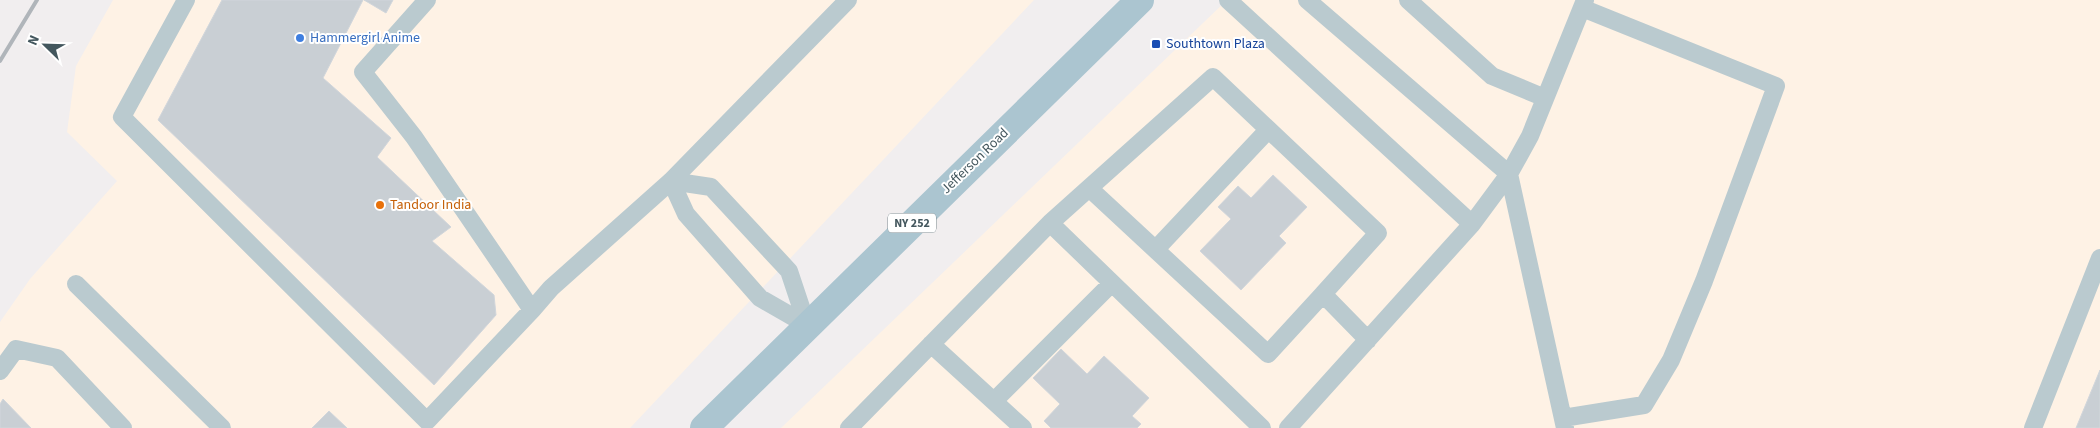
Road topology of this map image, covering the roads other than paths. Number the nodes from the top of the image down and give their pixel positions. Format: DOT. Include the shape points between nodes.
graph roads {
  1 [pos="186,0"];
  2 [pos="427,0"];
  3 [pos="848,0"];
  4 [pos="1140,0"];
  5 [pos="1228,0"];
  6 [pos="1307,0"];
  7 [pos="1408,0"];
  8 [pos="1584,4"];
  9 [pos="1546,98"];
  10 [pos="1268,130"];
  11 [pos="1509,174"];
  12 [pos="671,181"];
  13 [pos="1089,188"];
  14 [pos="1050,223"];
  15 [pos="1472,224"];
  16 [pos="1156,250"];
  17 [pos="2100,258"];
  18 [pos="76,284"];
  19 [pos="1111,284"];
  20 [pos="1323,294"];
  21 [pos="532,310"];
  22 [pos="807,325"];
  23 [pos="1368,340"];
  24 [pos="931,344"];
  25 [pos="0,371"];
  26 [pos="994,401"];
  27 [pos="1564,423"];
  28 [pos="123,428"];
  29 [pos="222,428"];
  30 [pos="704,428"];
  31 [pos="848,428"];
  32 [pos="1023,428"];
  33 [pos="1262,428"];
  34 [pos="1288,428"];
  35 [pos="2033,428"];
  1 -- 21 [label="lane" via="122,117 427,421"];
  2 -- 21 [label="lane" via="363,72 414,137"];
  3 -- 12 [label="lane"];
  4 -- 22 [label="main road, Jefferson Road / NY 252"];
  5 -- 15 [label="lane"];
  6 -- 11 [label="lane"];
  7 -- 9 [label="lane" via="1492,76"];
  8 -- 9 [label="lane"];
  8 -- 27 [label="lane" via="1776,86 1704,281 1671,360 1644,405"];
  9 -- 11 [label="lane"];
  10 -- 13 [label="lane" via="1213,77"];
  10 -- 16 [label="lane"];
  10 -- 20 [label="lane" via="1378,233"];
  11 -- 15 [label="lane"];
  11 -- 27 [label="lane"];
  12 -- 21 [label="lane" via="551,288"];
  12 -- 22 [label="lane" via="686,214 760,298"];
  12 -- 22 [label="lane" via="711,187 789,271"];
  13 -- 14 [label="lane"];
  13 -- 16 [label="lane"];
  14 -- 19 [label="lane"];
  14 -- 24 [label="lane"];
  15 -- 23 [label="lane"];
  16 -- 20 [label="lane" via="1268,354"];
  17 -- 35 [label="lane"];
  18 -- 29 [label="lane"];
  19 -- 26 [label="lane"];
  19 -- 33 [label="lane"];
  20 -- 23 [label="lane"];
  22 -- 30 [label="main road, Jefferson Road / NY 252"];
  23 -- 34 [label="lane"];
  24 -- 26 [label="lane"];
  24 -- 31 [label="lane"];
  25 -- 28 [label="lane" via="16,349 57,358"];
  26 -- 32 [label="lane"];
}
